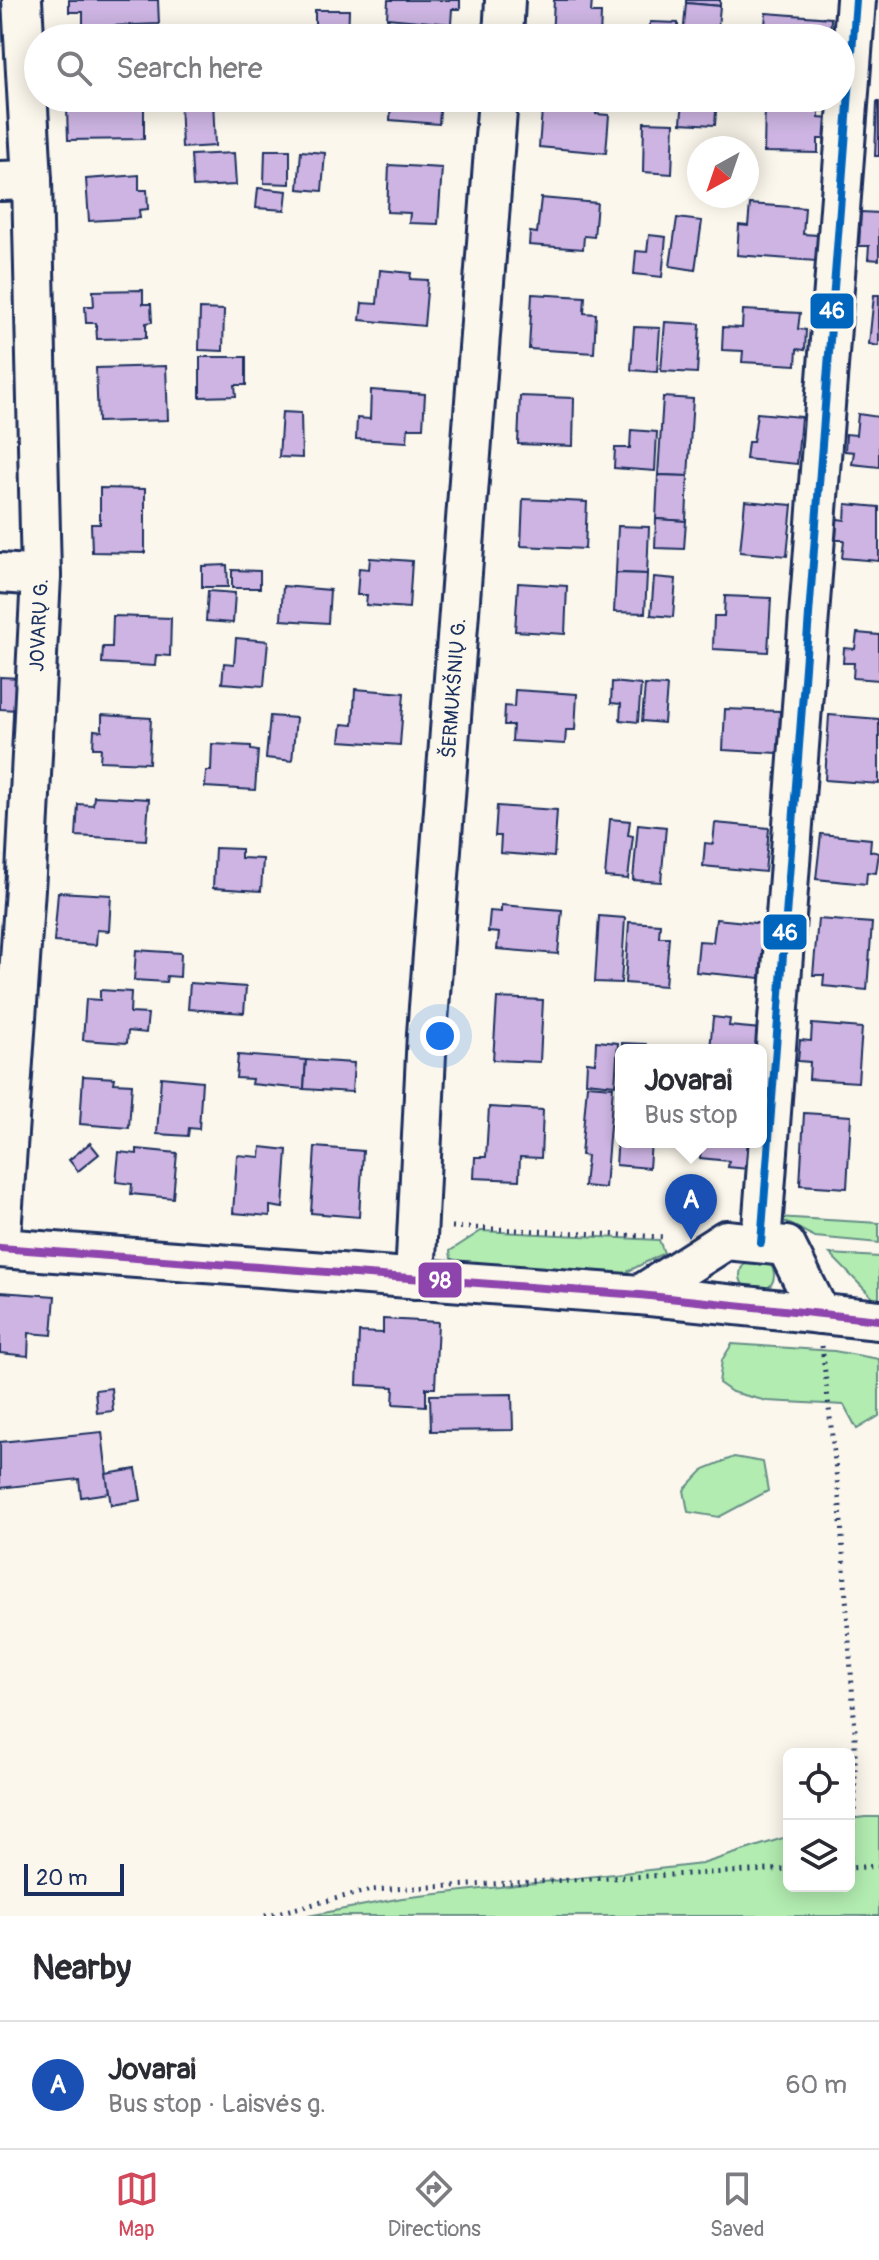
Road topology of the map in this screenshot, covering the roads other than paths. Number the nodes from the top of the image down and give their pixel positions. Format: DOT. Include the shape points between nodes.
graph roads {
  1 [pos="22,0"];
  2 [pos="505,0"];
  3 [pos="856,0"];
  4 [pos="504,24"];
  5 [pos="854,24"];
  6 [pos="497,112"];
  7 [pos="846,112"];
  8 [pos="16,180"];
  9 [pos="0,573"];
  10 [pos="41,576"];
  11 [pos="13,873"];
  12 [pos="761,1044"];
  13 [pos="752,1148"];
  14 [pos="743,1242"];
  15 [pos="0,1248"];
  16 [pos="415,1279"];
  17 [pos="640,1295"];
  18 [pos="820,1314"];
  19 [pos="879,1320"];
  1 -- 8 [label="street, JOVARŲ G."];
  2 -- 4 [label="street"];
  3 -- 5 [label="street"];
  6 -- 16 [label="street, ŠERMUKŠNIŲ G." via="427,1034"];
  7 -- 12 [label="street"];
  8 -- 10 [label="street, JOVARŲ G."];
  9 -- 10 [label="street"];
  10 -- 11 [label="street, JOVARŲ G."];
  11 -- 15 [label="street, JOVARŲ G."];
  13 -- 14 [label="street"];
  14 -- 17 [label="street"];
  14 -- 18 [label="street" via="786,1246"];
  15 -- 16 [label="street"];
  16 -- 17 [label="street"];
  17 -- 18 [label="street"];
  18 -- 19 [label="street"];
}
